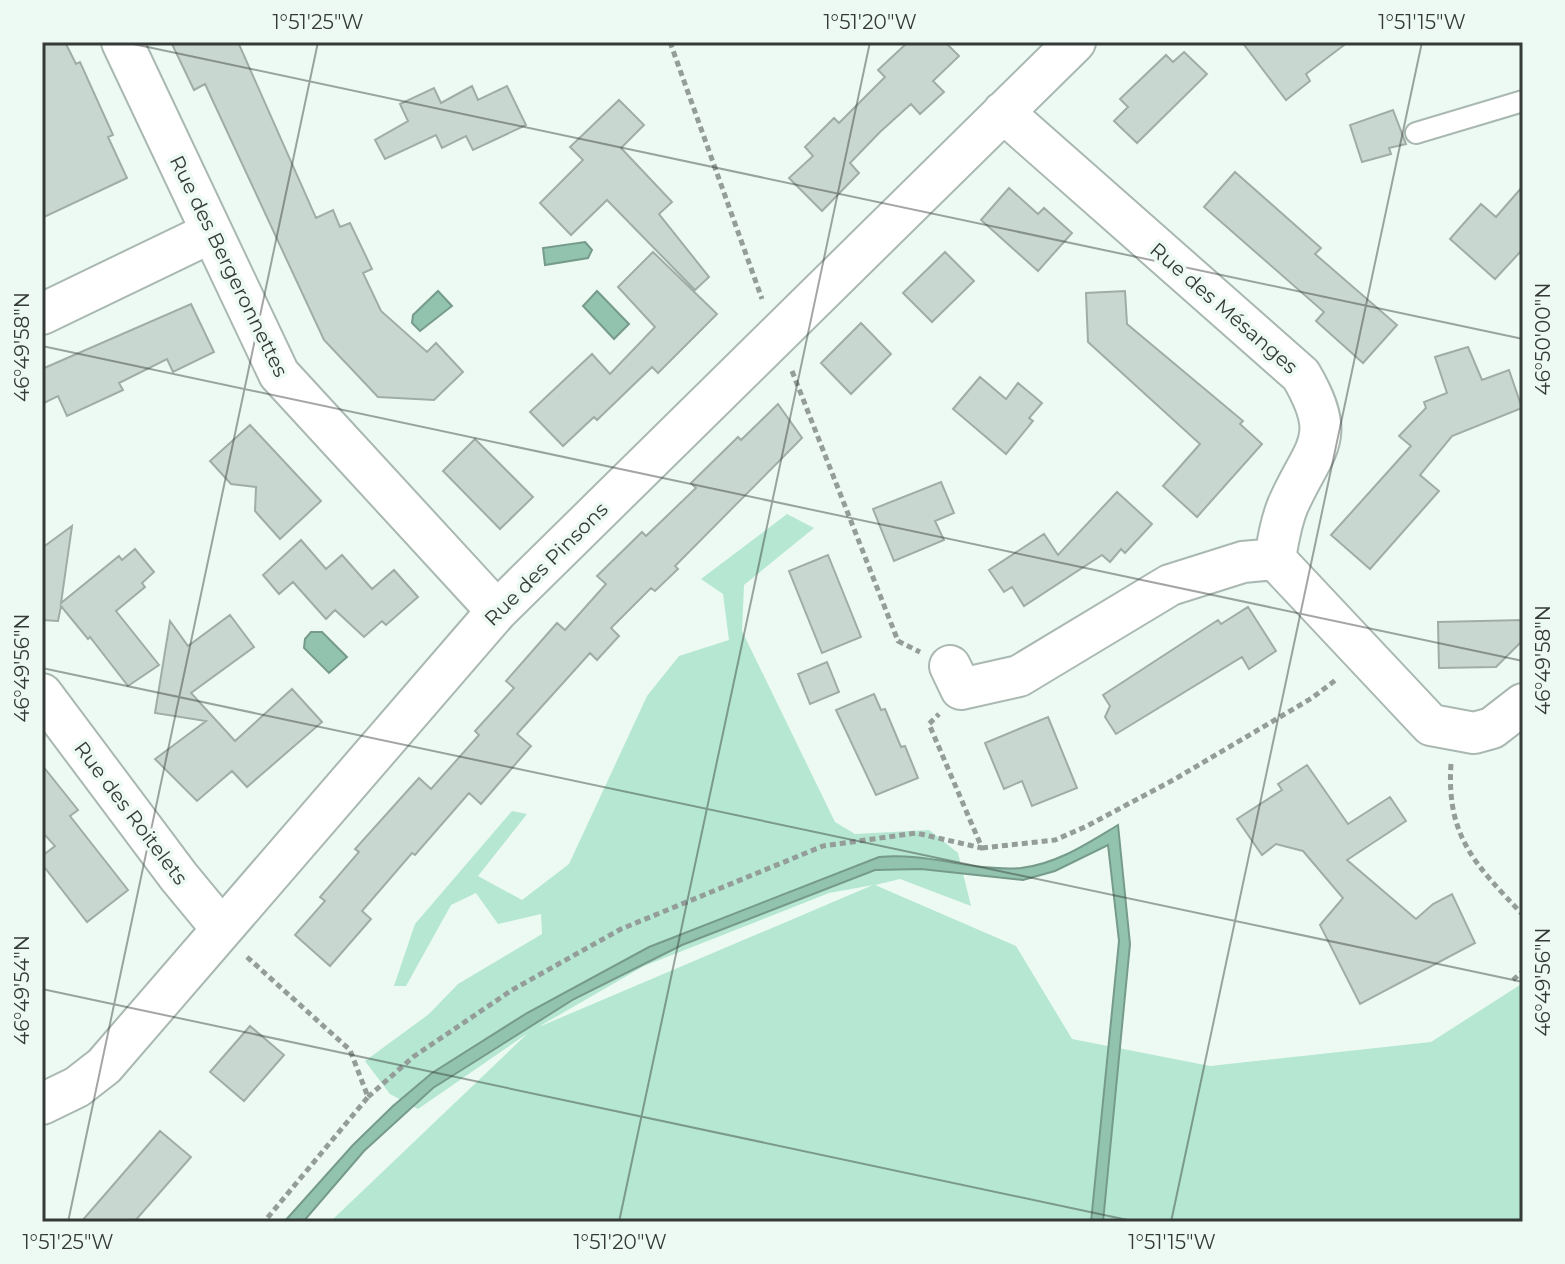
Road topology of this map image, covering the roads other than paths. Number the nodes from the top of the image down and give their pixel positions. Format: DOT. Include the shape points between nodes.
graph roads {
  1 [pos="122,42"];
  2 [pos="1075,42"];
  3 [pos="1523,101"];
  4 [pos="1003,112"];
  5 [pos="1416,133"];
  6 [pos="210,233"];
  7 [pos="42,314"];
  8 [pos="1275,559"];
  9 [pos="497,611"];
  10 [pos="955,678"];
  11 [pos="42,694"];
  12 [pos="1523,704"];
  13 [pos="222,929"];
  14 [pos="42,1104"];
  1 -- 6 [label="street, Rue des Bergeronnettes"];
  2 -- 4 [label="street, Rue des Pinsons"];
  3 -- 5 [label="lane"];
  4 -- 8 [label="street, Rue des Mésanges" via="1301,375 1317,402 1322,428 1316,453 1289,503"];
  4 -- 9 [label="street, Rue des Pinsons"];
  6 -- 7 [label="street"];
  6 -- 9 [label="street, Rue des Bergeronnettes" via="279,374"];
  8 -- 10 [label="street" via="1243,562 1170,585 1019,676"];
  8 -- 12 [label="street" via="1431,725 1474,733 1492,728"];
  9 -- 13 [label="street, Rue des Pinsons"];
  11 -- 13 [label="street, Rue des Roitelets"];
  13 -- 14 [label="street, Rue des Pinsons" via="104,1066"];
}
